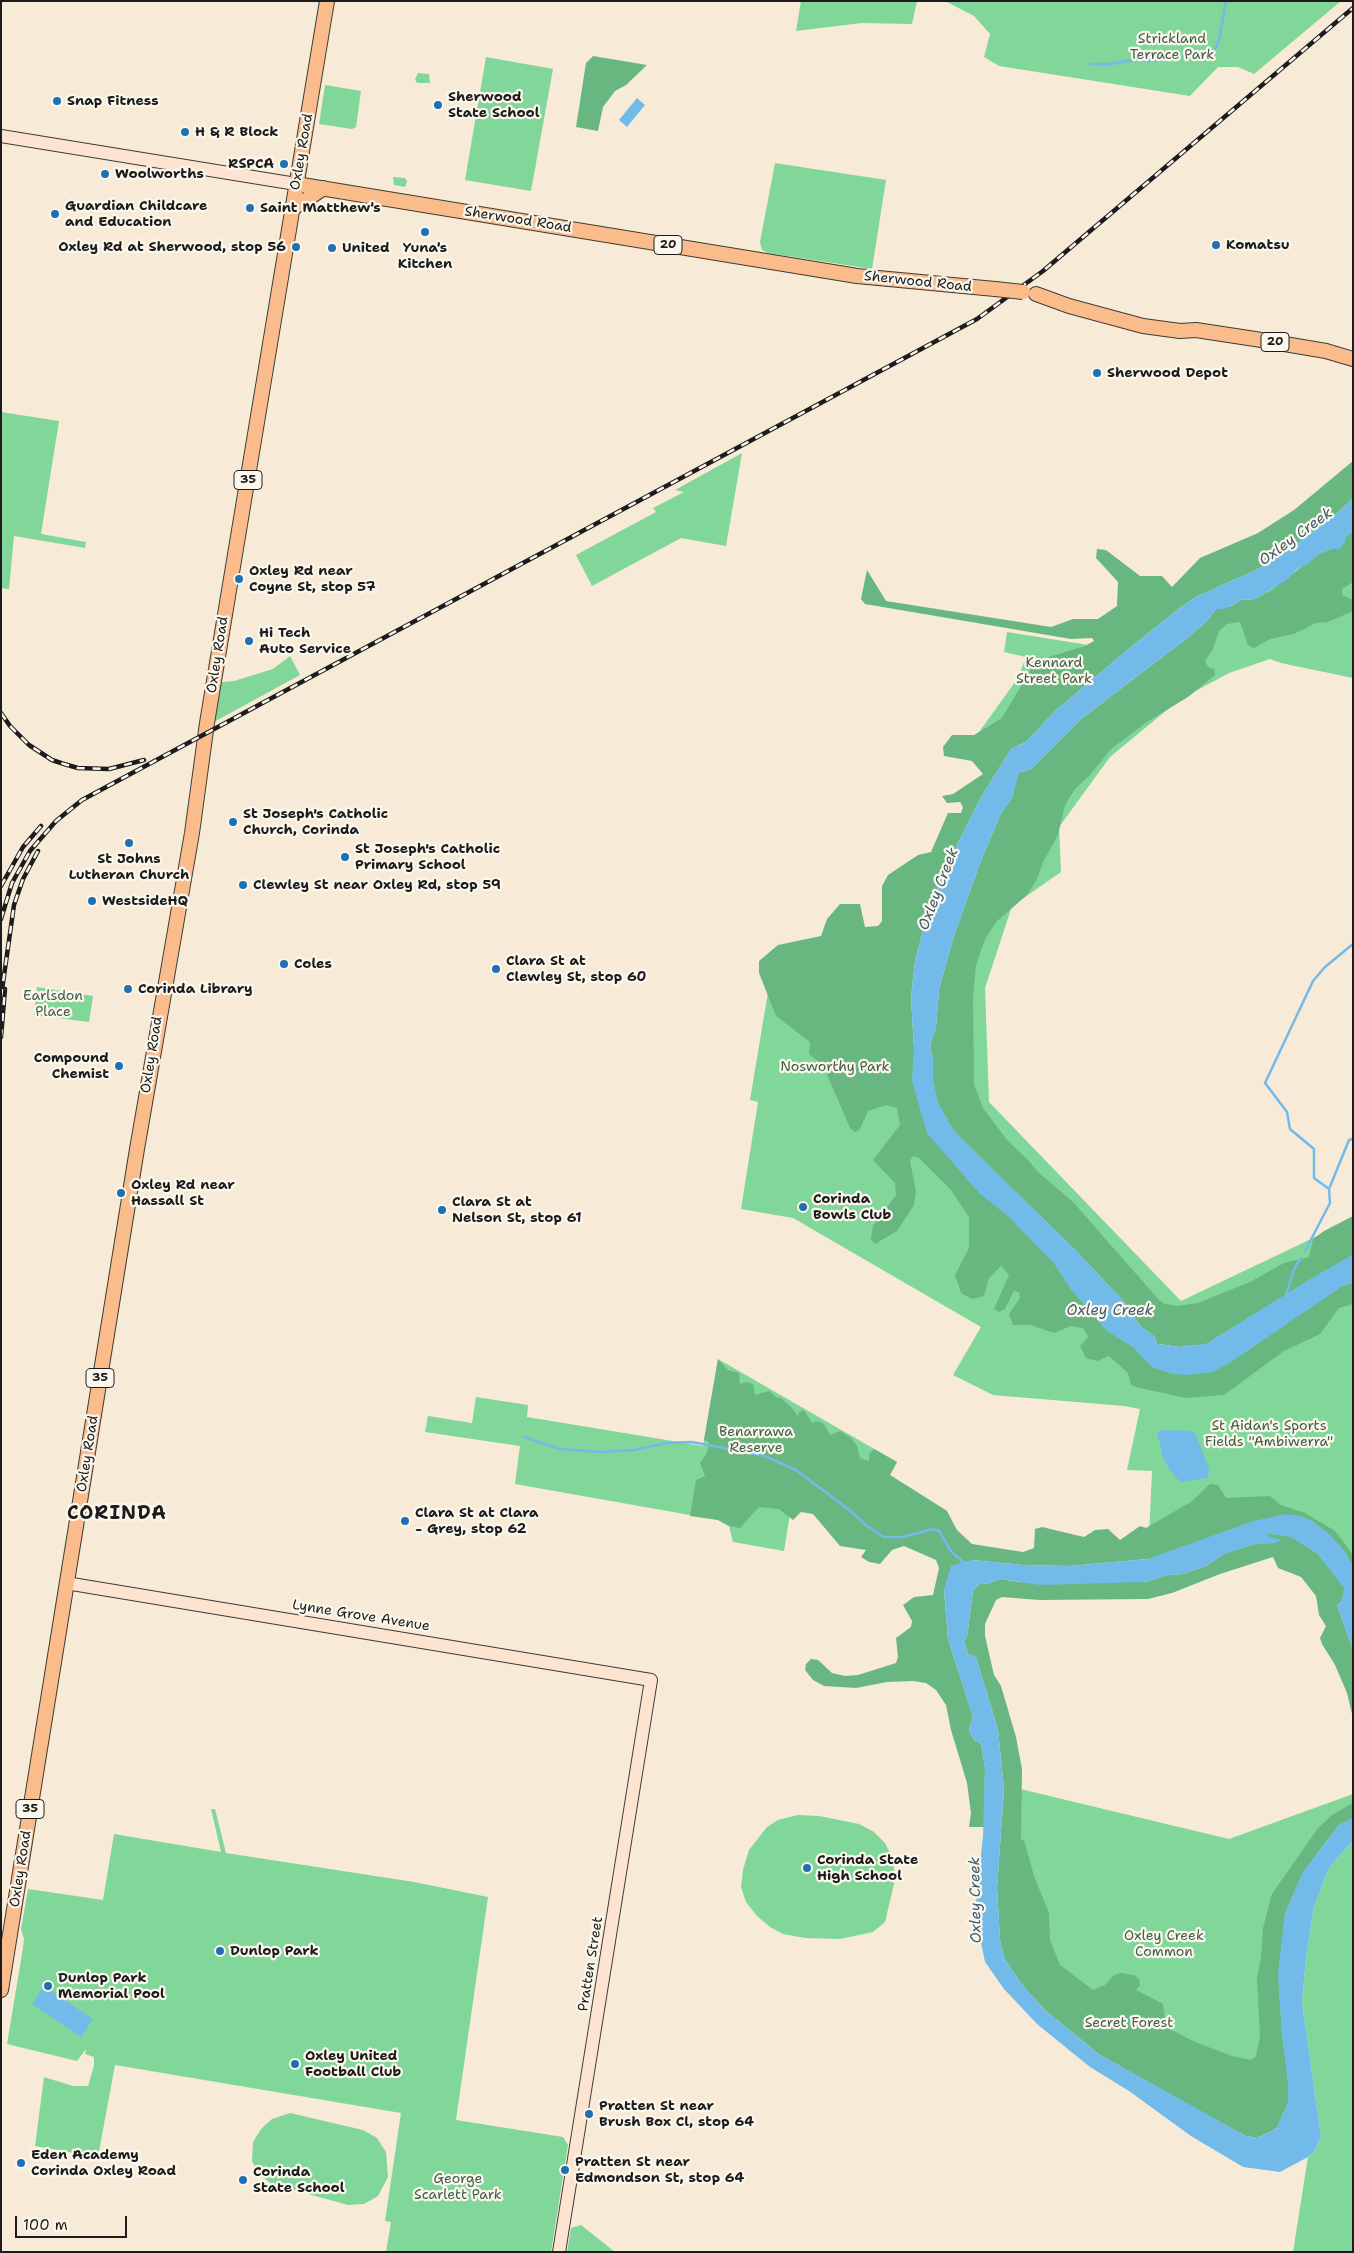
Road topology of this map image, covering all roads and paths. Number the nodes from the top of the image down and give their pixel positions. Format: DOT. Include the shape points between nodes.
graph roads {
  1 [pos="327,1"];
  2 [pos="1,136"];
  3 [pos="296,184"];
  4 [pos="324,188"];
  5 [pos="292,209"];
  6 [pos="1353,359"];
  7 [pos="66,1582"];
  8 [pos="650,1680"];
  9 [pos="1,1990"];
  10 [pos="559,2252"];
  1 -- 3 [label="main road, Oxley Road"];
  2 -- 3 [label="street, Sherwood Road"];
  3 -- 4 [label="main road, Sherwood Road / 20"];
  3 -- 5 [label="main road, Oxley Road / 35"];
  4 -- 5 [label="main road"];
  4 -- 6 [label="main road, Sherwood Road / 20, bridge" via="856,276 1050,294 1196,330 1306,347"];
  5 -- 7 [label="main road, Oxley Road / 35" via="207,723 192,833 157,1024"];
  7 -- 8 [label="street, Lynne Grove Avenue"];
  7 -- 9 [label="main road, Oxley Road / 35"];
  8 -- 10 [label="street, Pratten Street"];
}
